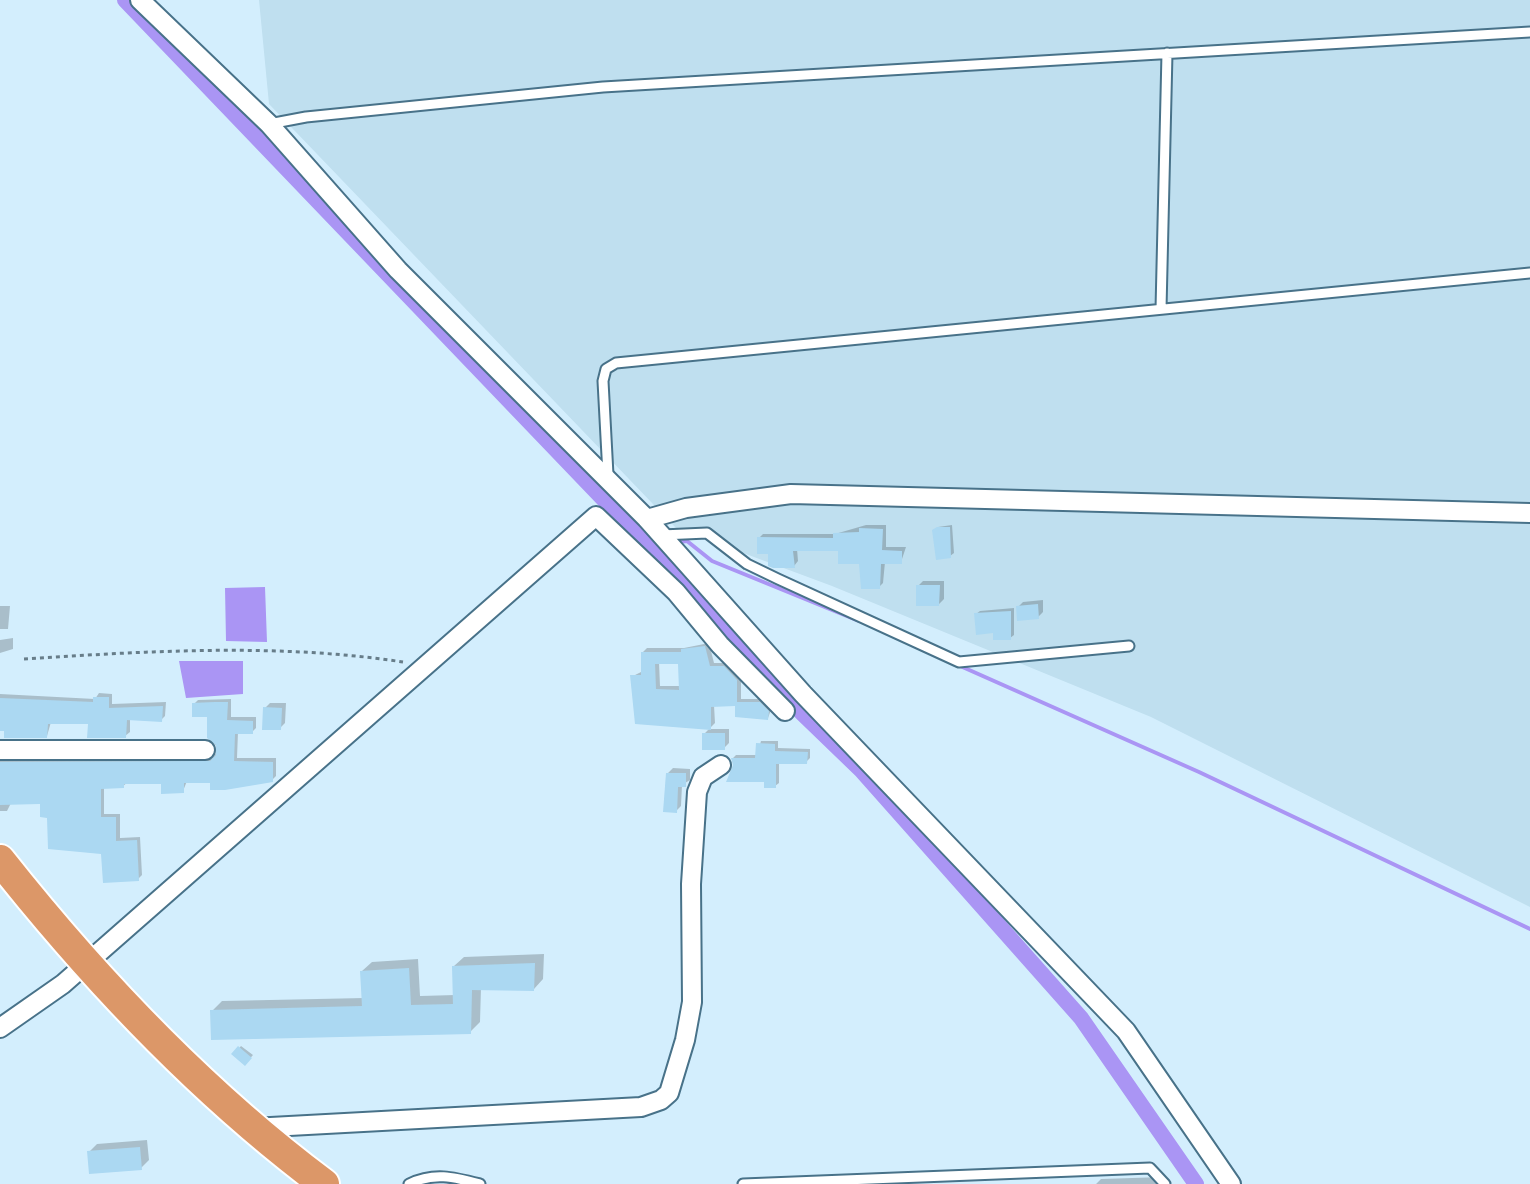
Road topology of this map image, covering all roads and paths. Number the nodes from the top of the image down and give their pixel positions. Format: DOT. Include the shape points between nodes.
graph roads {
  1 [pos="140,0"];
  2 [pos="1530,32"];
  3 [pos="1167,53"];
  4 [pos="269,124"];
  5 [pos="1530,273"];
  6 [pos="1161,309"];
  7 [pos="608,482"];
  8 [pos="1530,513"];
  9 [pos="647,519"];
  10 [pos="662,535"];
  11 [pos="696,574"];
  12 [pos="676,592"];
  13 [pos="1129,646"];
  14 [pos="24,659"];
  15 [pos="426,666"];
  16 [pos="785,711"];
  17 [pos="0,750"];
  18 [pos="205,750"];
  19 [pos="721,765"];
  20 [pos="0,860"];
  21 [pos="85,963"];
  22 [pos="0,1028"];
  23 [pos="252,1128"];
  24 [pos="324,1184"];
  25 [pos="409,1184"];
  26 [pos="480,1184"];
  27 [pos="743,1184"];
  28 [pos="1165,1184"];
  29 [pos="1231,1184"];
  1 -- 4 [label="street"];
  2 -- 3 [label="lane"];
  3 -- 4 [label="lane" via="603,87"];
  3 -- 6 [label="lane"];
  4 -- 7 [label="street" via="398,270"];
  5 -- 6 [label="lane"];
  6 -- 7 [label="lane" via="616,363 606,369 603,381"];
  7 -- 9 [label="street"];
  8 -- 9 [label="street" via="791,494 686,508"];
  9 -- 10 [label="street"];
  10 -- 11 [label="street"];
  10 -- 13 [label="lane" via="707,533 747,564 959,662"];
  11 -- 12 [label="street"];
  11 -- 29 [label="street" via="803,694 1126,1031"];
  12 -- 15 [label="street" via="596,516"];
  12 -- 16 [label="street"];
  14 -- 15 [label="path" via="184,649 357,655"];
  15 -- 21 [label="street"];
  17 -- 18 [label="street"];
  19 -- 23 [label="street" via="703,777 697,792 692,1002 674,1082 661,1100 641,1107"];
  20 -- 21 [label="highway"];
  21 -- 22 [label="street"];
  21 -- 23 [label="highway"];
  23 -- 24 [label="highway"];
  25 -- 26 [label="lane" via="444,1175"];
  27 -- 28 [label="lane" via="1150,1168"];
}
